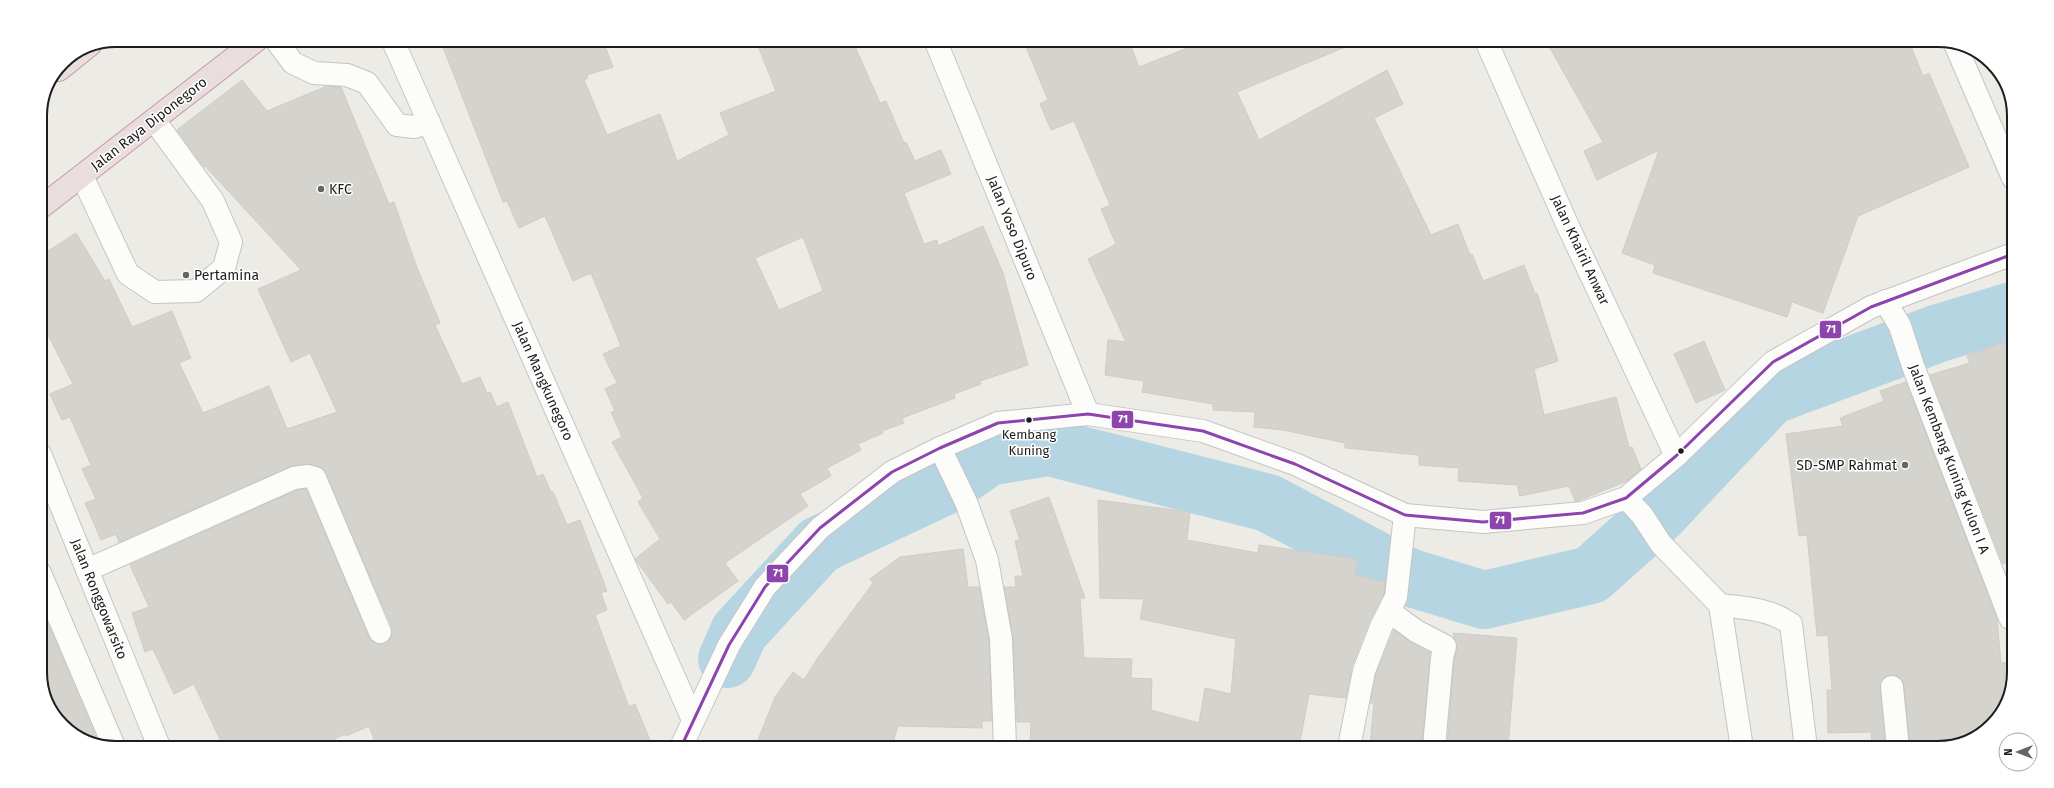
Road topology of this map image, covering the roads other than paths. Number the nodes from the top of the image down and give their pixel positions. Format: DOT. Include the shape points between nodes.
graph roads {
  1 [pos="248,47"];
  2 [pos="281,47"];
  3 [pos="396,47"];
  4 [pos="938,47"];
  5 [pos="1489,47"];
  6 [pos="1958,50"];
  7 [pos="154,120"];
  8 [pos="429,122"];
  9 [pos="2007,164"];
  10 [pos="82,176"];
  11 [pos="47,203"];
  12 [pos="2007,256"];
  13 [pos="1885,301"];
  14 [pos="1088,414"];
  15 [pos="940,448"];
  16 [pos="1676,456"];
  17 [pos="47,471"];
  18 [pos="1626,498"];
  19 [pos="1405,515"];
  20 [pos="87,570"];
  21 [pos="47,589"];
  22 [pos="1393,604"];
  23 [pos="1720,606"];
  24 [pos="2007,610"];
  25 [pos="380,632"];
  26 [pos="1892,687"];
  27 [pos="693,720"];
  28 [pos="112,741"];
  29 [pos="157,741"];
  30 [pos="684,741"];
  31 [pos="1005,741"];
  32 [pos="1351,741"];
  33 [pos="1435,741"];
  34 [pos="1741,741"];
  35 [pos="1805,741"];
  36 [pos="1897,741"];
  1 -- 7 [label="highway, Jalan Raya Diponegoro"];
  2 -- 8 [label="street" via="293,63 314,73 347,75 367,83 397,125 414,127"];
  3 -- 8 [label="street, Jalan Mangkunegoro"];
  4 -- 14 [label="street, Jalan Yoso Dipuro"];
  5 -- 16 [label="street, Jalan Khairil Anwar" via="1567,224"];
  6 -- 9 [label="street"];
  7 -- 10 [label="highway, Jalan Raya Diponegoro"];
  7 -- 10 [label="street" via="213,201 231,242 224,268 196,291 155,292 128,274"];
  8 -- 27 [label="street, Jalan Mangkunegoro"];
  10 -- 11 [label="highway, Jalan Raya Diponegoro"];
  12 -- 13 [label="street"];
  13 -- 16 [label="street" via="1871,306 1773,362"];
  13 -- 24 [label="street, Jalan Kembang Kuning Kulon I A" via="1900,326"];
  14 -- 15 [label="street" via="998,423"];
  14 -- 19 [label="street" via="1203,431 1295,464"];
  15 -- 27 [label="street" via="892,472 820,528 765,587 728,645"];
  15 -- 31 [label="street" via="966,502 987,560 1000,639"];
  16 -- 18 [label="street"];
  17 -- 20 [label="street, Jalan Ronggowarsito"];
  18 -- 19 [label="street" via="1583,513 1490,521"];
  18 -- 23 [label="street" via="1642,515 1661,544"];
  19 -- 22 [label="street"];
  20 -- 25 [label="street" via="294,478 308,476 315,478"];
  20 -- 29 [label="street, Jalan Ronggowarsito"];
  21 -- 28 [label="street"];
  22 -- 32 [label="street" via="1364,672"];
  22 -- 33 [label="street" via="1416,631 1444,646"];
  23 -- 34 [label="street"];
  23 -- 35 [label="street" via="1762,610 1791,624"];
  26 -- 36 [label="street"];
  27 -- 30 [label="street"];
}
